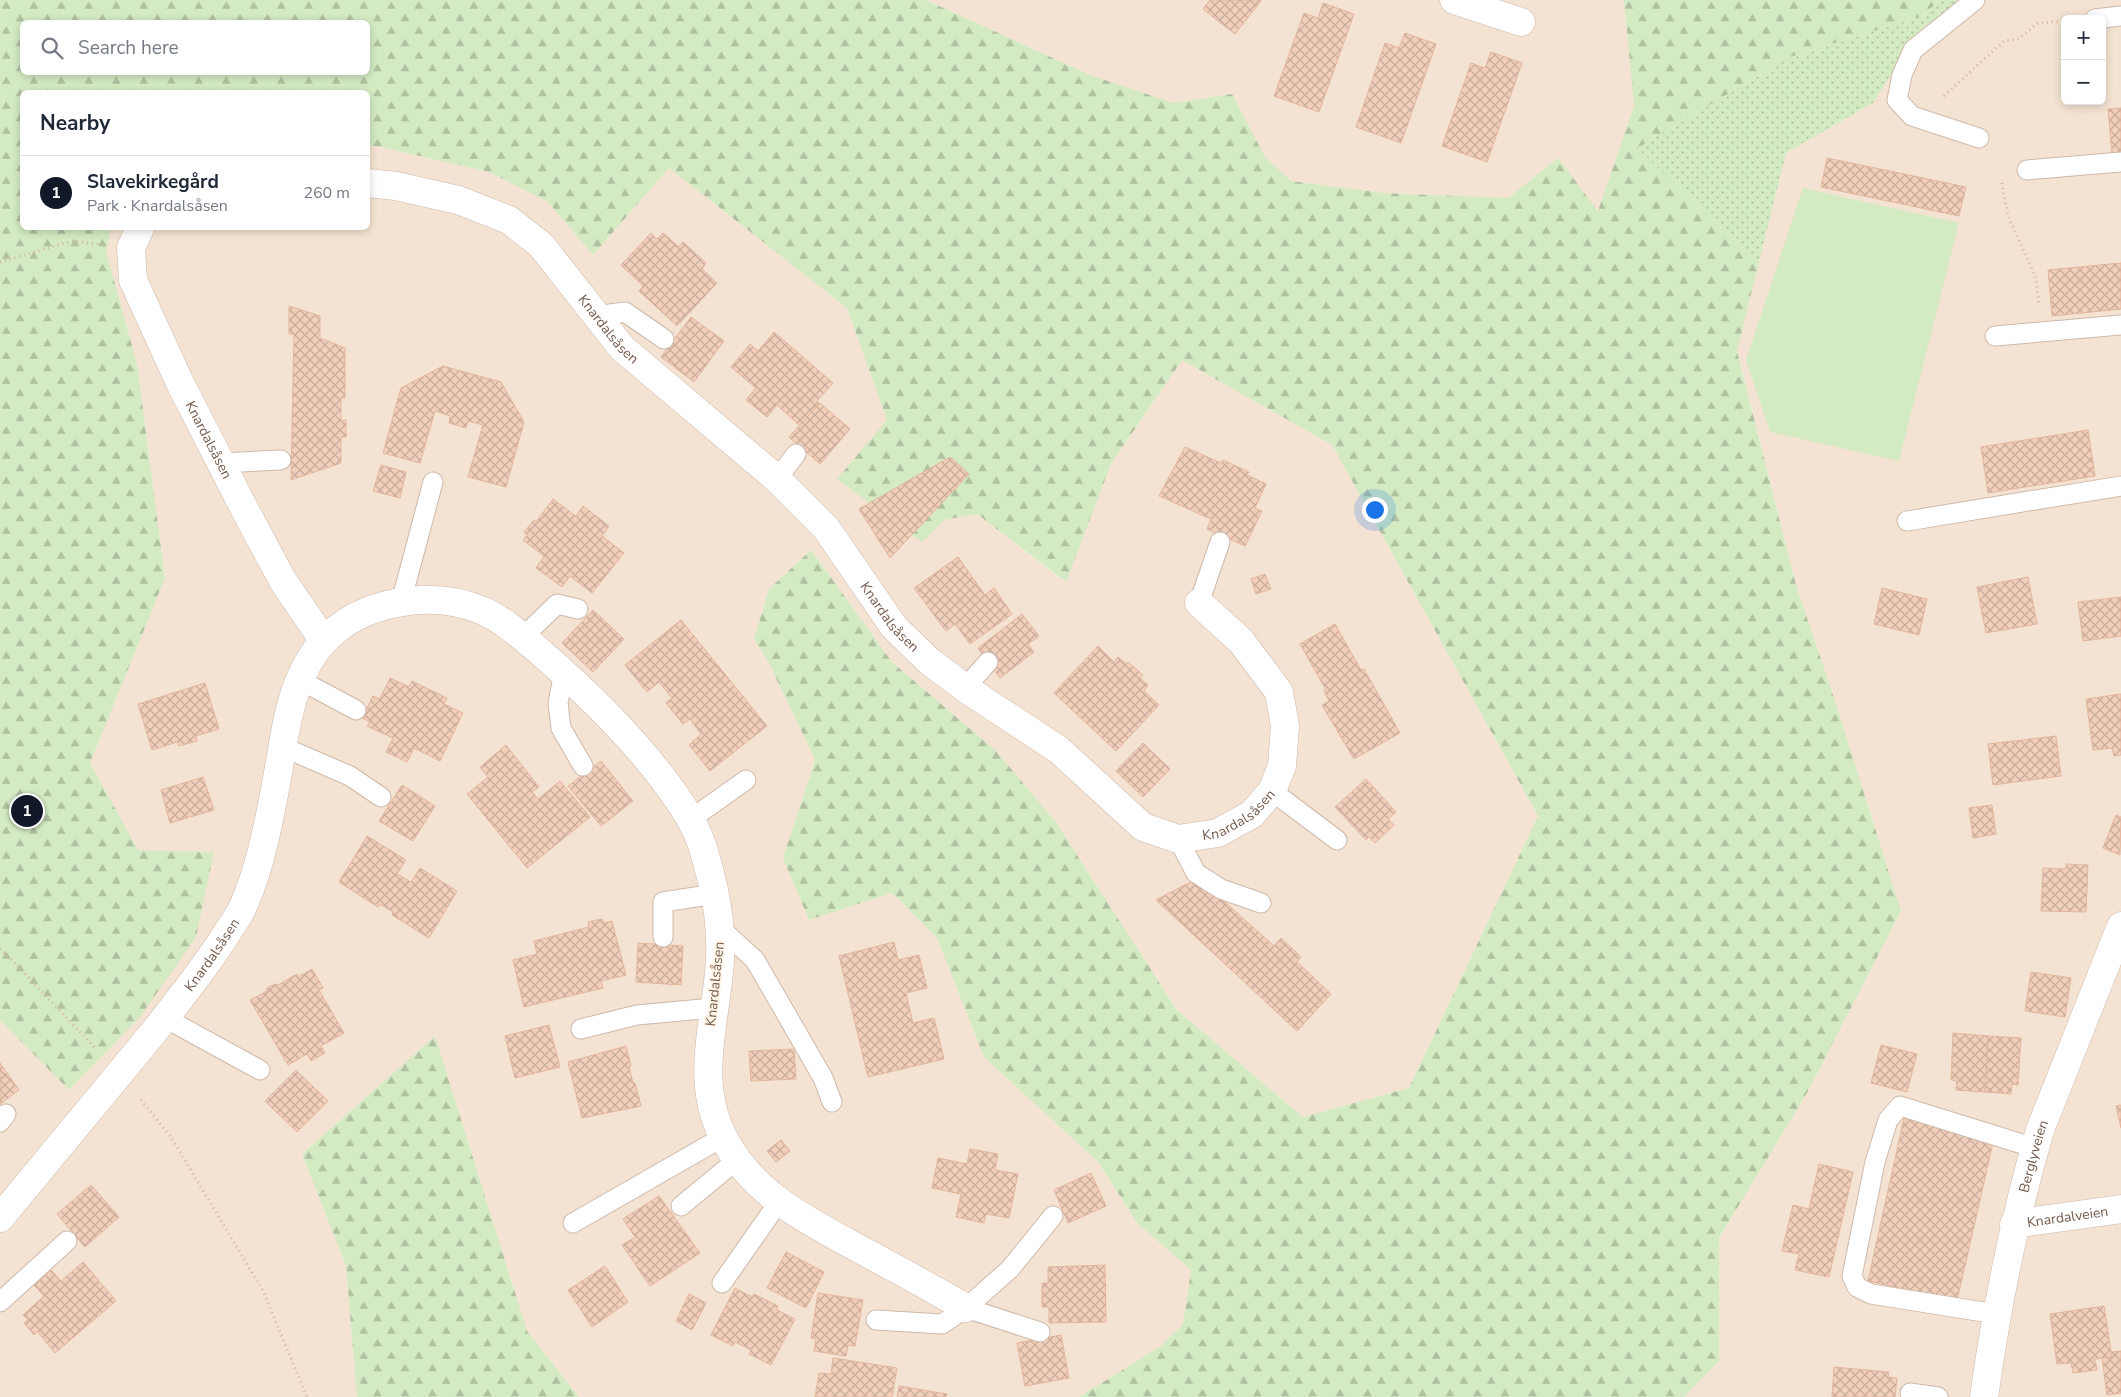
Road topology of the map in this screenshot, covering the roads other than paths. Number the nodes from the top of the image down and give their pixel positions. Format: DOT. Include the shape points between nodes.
graph roads {
  1 [pos="1454,0"];
  2 [pos="1975,0"];
  3 [pos="2121,16"];
  4 [pos="2106,18"];
  5 [pos="1522,22"];
  6 [pos="1979,138"];
  7 [pos="2121,162"];
  8 [pos="2027,170"];
  9 [pos="370,183"];
  10 [pos="136,238"];
  11 [pos="595,316"];
  12 [pos="2121,325"];
  13 [pos="1995,336"];
  14 [pos="664,339"];
  15 [pos="796,454"];
  16 [pos="281,460"];
  17 [pos="221,463"];
  18 [pos="776,479"];
  19 [pos="433,482"];
  20 [pos="2121,486"];
  21 [pos="1907,521"];
  22 [pos="1220,542"];
  23 [pos="402,602"];
  24 [pos="1199,603"];
  25 [pos="578,609"];
  26 [pos="523,638"];
  27 [pos="324,641"];
  28 [pos="988,662"];
  29 [pos="564,672"];
  30 [pos="300,680"];
  31 [pos="965,688"];
  32 [pos="356,710"];
  33 [pos="283,747"];
  34 [pos="583,766"];
  35 [pos="746,780"];
  36 [pos="1272,792"];
  37 [pos="381,797"];
  38 [pos="691,819"];
  39 [pos="1178,839"];
  40 [pos="1337,840"];
  41 [pos="715,894"];
  42 [pos="1261,903"];
  43 [pos="2121,926"];
  44 [pos="720,928"];
  45 [pos="663,938"];
  46 [pos="713,1008"];
  47 [pos="165,1018"];
  48 [pos="581,1029"];
  49 [pos="260,1070"];
  50 [pos="832,1102"];
  51 [pos="730,1148"];
  52 [pos="2035,1148"];
  53 [pos="778,1202"];
  54 [pos="681,1206"];
  55 [pos="2121,1209"];
  56 [pos="1053,1216"];
  57 [pos="0,1218"];
  58 [pos="573,1223"];
  59 [pos="2014,1224"];
  60 [pos="66,1242"];
  61 [pos="722,1283"];
  62 [pos="0,1302"];
  63 [pos="966,1308"];
  64 [pos="1996,1314"];
  65 [pos="876,1320"];
  66 [pos="1040,1332"];
  67 [pos="1910,1393"];
  68 [pos="1938,1397"];
  69 [pos="1984,1397"];
  1 -- 5 [label="street"];
  2 -- 6 [label="lane" via="1914,50 1902,75 1897,100 1912,116"];
  3 -- 4 [label="lane"];
  7 -- 8 [label="lane"];
  9 -- 11 [label="street, Knardalsåsen" via="458,200 509,220 541,246"];
  10 -- 17 [label="street, Knardalsåsen" via="132,280"];
  11 -- 14 [label="lane" via="625,312"];
  11 -- 18 [label="street, Knardalsåsen" via="622,348"];
  12 -- 13 [label="lane"];
  15 -- 18 [label="lane"];
  16 -- 17 [label="lane"];
  17 -- 27 [label="street, Knardalsåsen" via="283,582"];
  18 -- 31 [label="street, Knardalsåsen" via="826,528 894,627 929,661"];
  19 -- 23 [label="lane"];
  20 -- 21 [label="lane"];
  22 -- 24 [label="lane"];
  23 -- 26 [label="street, Knardalsåsen" via="454,602 482,610"];
  23 -- 27 [label="street, Knardalsåsen" via="350,618"];
  24 -- 36 [label="street, Knardalsåsen" via="1241,642 1279,692 1285,734 1282,766"];
  25 -- 26 [label="lane" via="557,604"];
  26 -- 29 [label="street, Knardalsåsen"];
  27 -- 30 [label="street, Knardalsåsen"];
  28 -- 31 [label="lane"];
  29 -- 34 [label="lane" via="558,703 560,728"];
  29 -- 38 [label="street, Knardalsåsen" via="621,729"];
  30 -- 32 [label="lane"];
  30 -- 33 [label="street, Knardalsåsen" via="290,706"];
  31 -- 39 [label="street, Knardalsåsen" via="1059,750 1143,827"];
  33 -- 37 [label="lane" via="350,776"];
  33 -- 47 [label="street, Knardalsåsen" via="263,846 244,905 206,967"];
  35 -- 38 [label="lane"];
  36 -- 39 [label="street, Knardalsåsen" via="1252,814 1218,833"];
  36 -- 40 [label="lane"];
  38 -- 41 [label="street, Knardalsåsen" via="703,848"];
  39 -- 42 [label="lane" via="1196,872 1221,889"];
  41 -- 44 [label="street, Knardalsåsen"];
  41 -- 45 [label="lane" via="664,902"];
  43 -- 52 [label="street, Berglyveien"];
  44 -- 46 [label="street, Knardalsåsen" via="720,964"];
  44 -- 50 [label="lane" via="755,960 823,1078"];
  46 -- 48 [label="lane" via="637,1015"];
  46 -- 51 [label="street, Knardalsåsen" via="707,1060 712,1108"];
  47 -- 49 [label="lane"];
  47 -- 57 [label="street, Knardalsåsen"];
  51 -- 53 [label="street, Knardalsåsen" via="747,1172"];
  51 -- 54 [label="lane"];
  51 -- 58 [label="lane"];
  52 -- 59 [label="street, Berglyveien"];
  52 -- 64 [label="lane" via="1900,1106 1888,1120 1875,1162 1852,1276 1857,1287 1872,1294"];
  53 -- 61 [label="lane"];
  53 -- 63 [label="street, Knardalsåsen"];
  55 -- 59 [label="street, Knardalveien"];
  56 -- 63 [label="lane" via="1010,1269"];
  59 -- 64 [label="street, Berglyveien"];
  60 -- 62 [label="lane"];
  63 -- 65 [label="lane" via="942,1324"];
  63 -- 66 [label="lane"];
  64 -- 69 [label="street, Berglyveien"];
  67 -- 68 [label="lane"];
}
